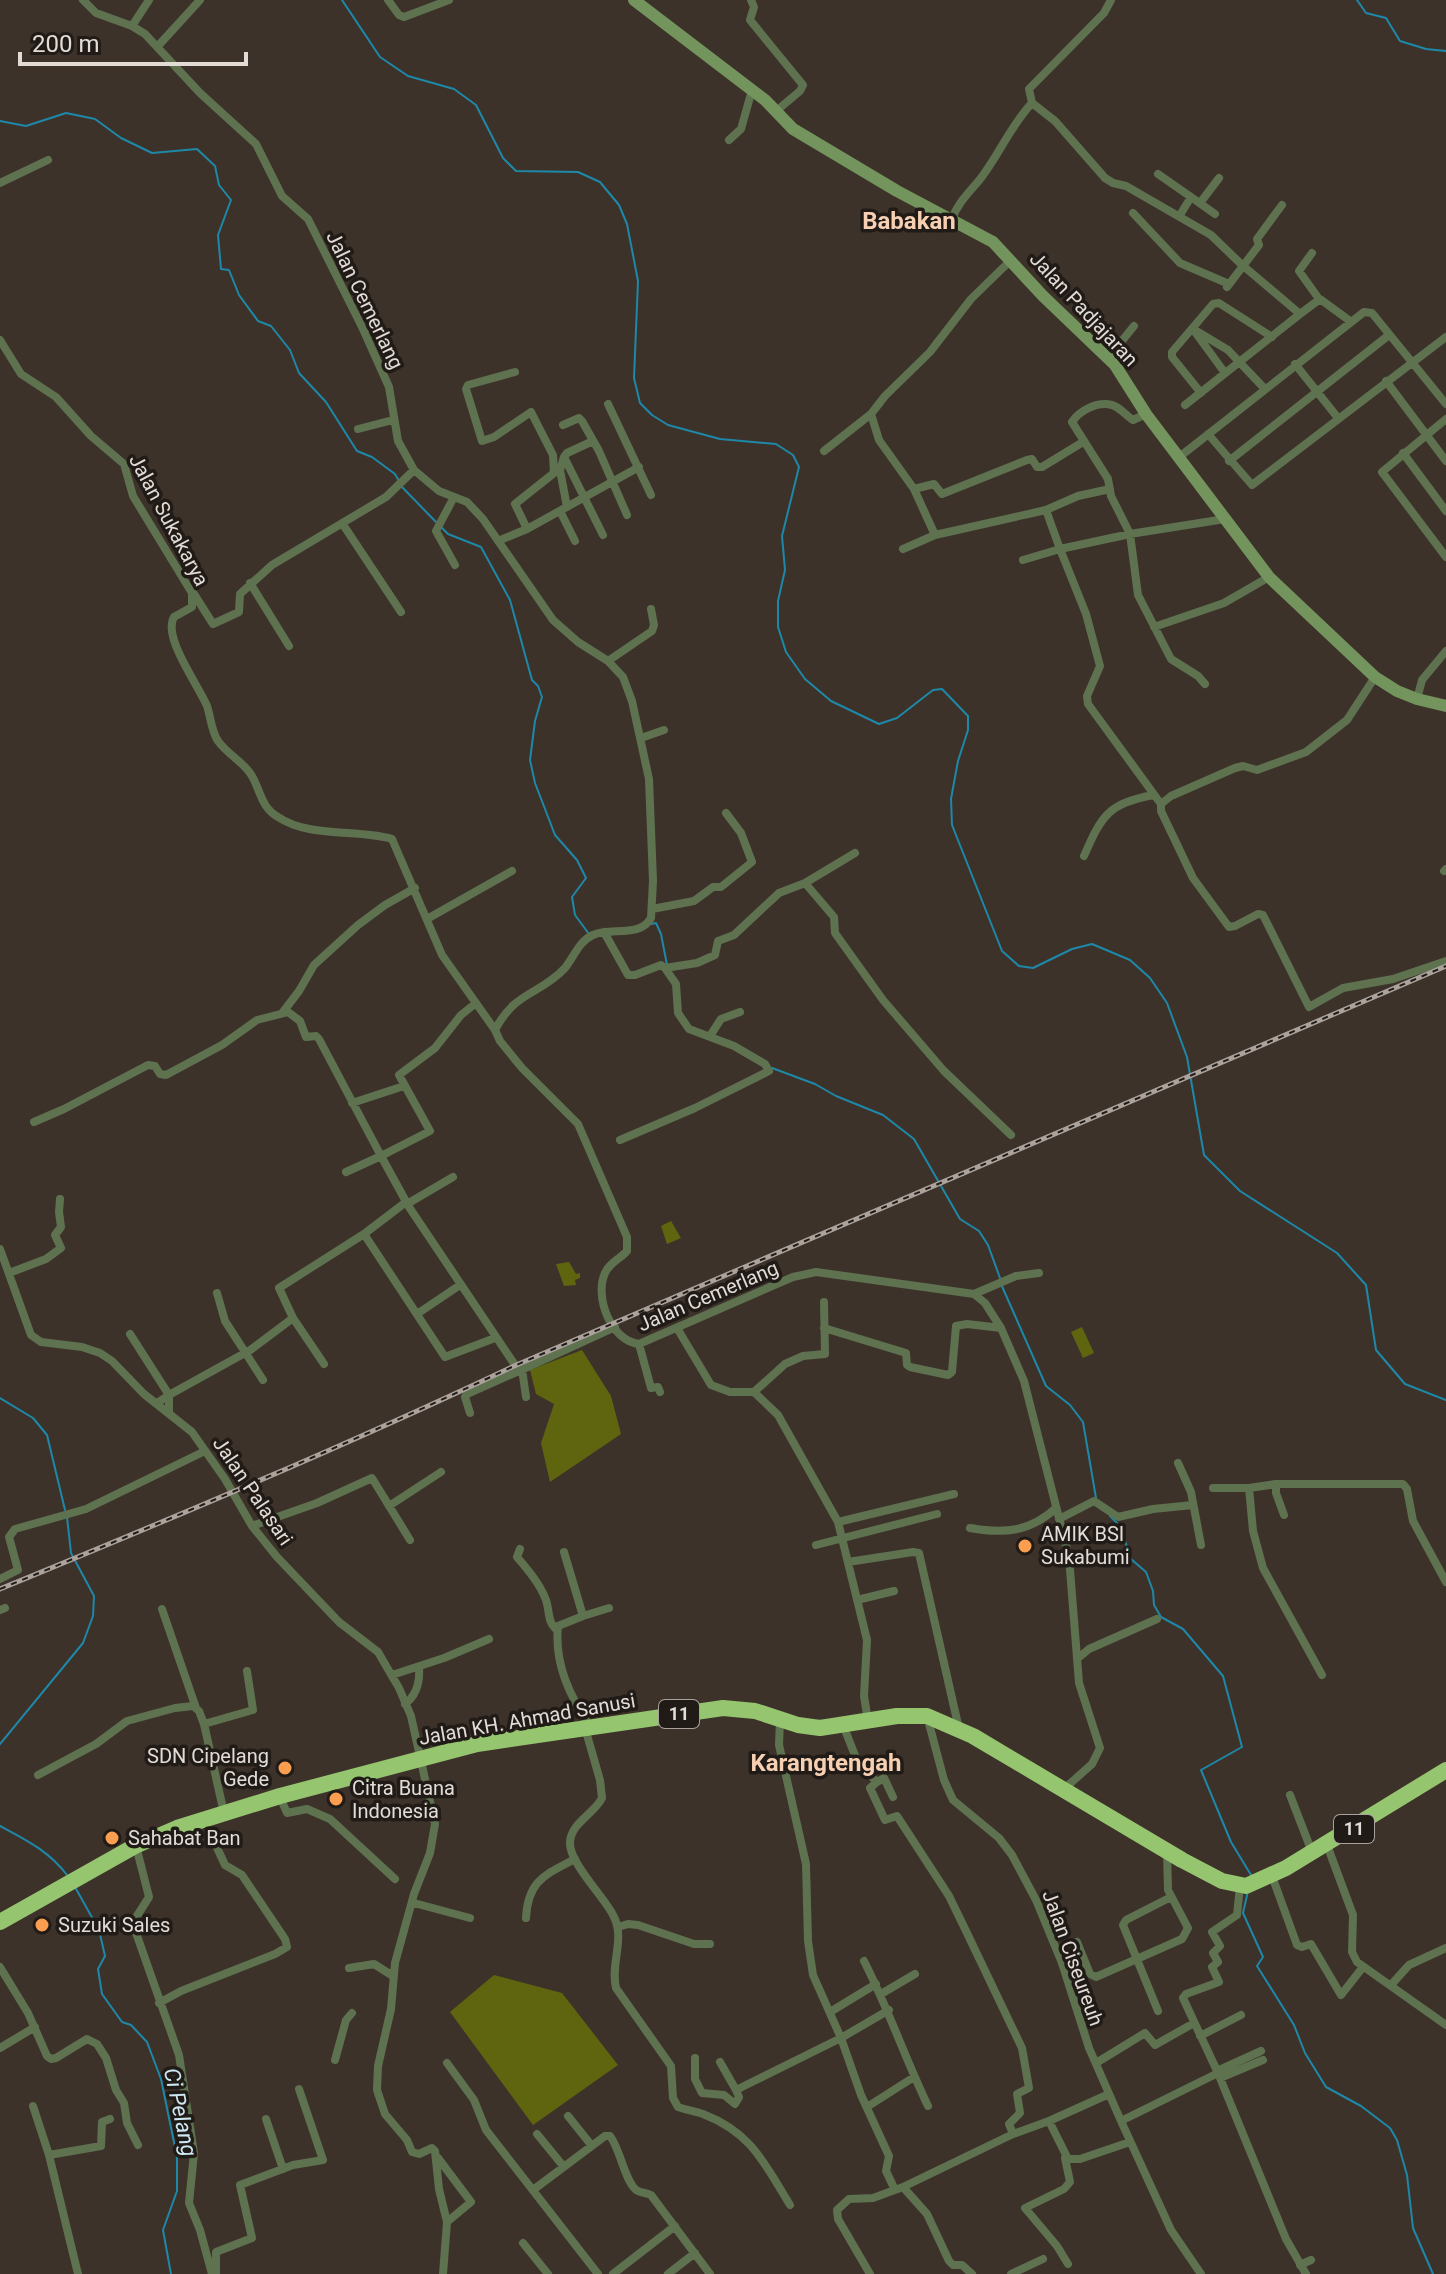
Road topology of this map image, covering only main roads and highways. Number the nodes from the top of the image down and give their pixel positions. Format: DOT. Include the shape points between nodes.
graph roads {
  1 [pos="1446,1770"];
  2 [pos="4,1917"];
  1 -- 2 [label="highway, Jalan KH. Ahmad Sanusi / 11" via="1254,1883 1222,1881 959,1729 927,1716 820,1728 723,1708 512,1738 419,1757 280,1796 135,1846"];
}
